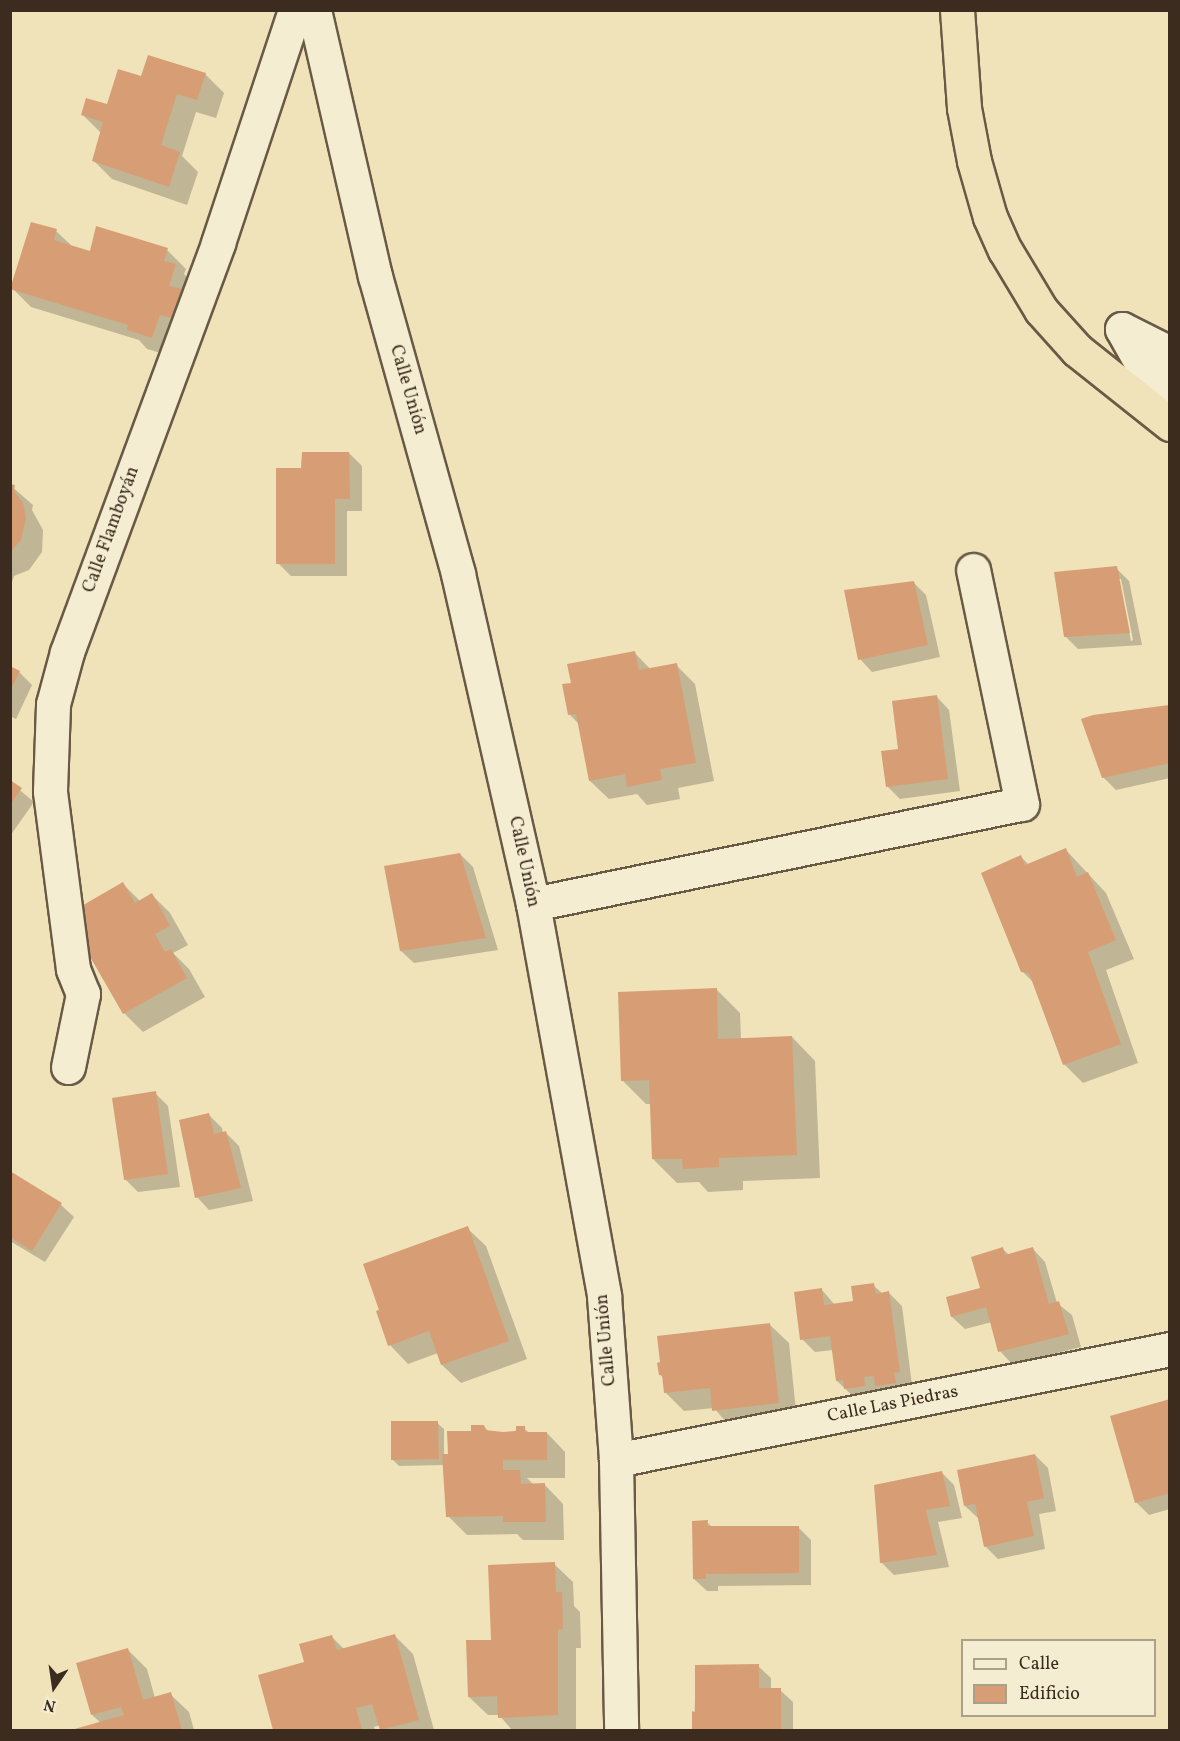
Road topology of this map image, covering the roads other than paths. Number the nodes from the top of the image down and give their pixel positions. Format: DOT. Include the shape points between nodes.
graph roads {
  1 [pos="295,10"];
  2 [pos="314,10"];
  3 [pos="957,10"];
  4 [pos="1170,353"];
  5 [pos="1170,394"];
  6 [pos="1170,424"];
  7 [pos="973,570"];
  8 [pos="533,904"];
  9 [pos="68,1067"];
  10 [pos="1170,1349"];
  11 [pos="616,1460"];
  12 [pos="621,1731"];
  1 -- 9 [label="street, Calle Flamboyán" via="218,243 67,652 53,704 50,791 73,969 83,994"];
  2 -- 8 [label="street, Calle Unión" via="375,276 458,574"];
  3 -- 6 [label="highway" via="964,108 974,161 990,217 1005,250 1041,310 1077,350"];
  4 -- 5 [label="street" via="1122,329 1144,370"];
  7 -- 8 [label="street" via="1022,804"];
  8 -- 11 [label="street, Calle Unión" via="604,1296"];
  10 -- 11 [label="street, Calle Las Piedras"];
  11 -- 12 [label="street, Calle Unión"];
}
